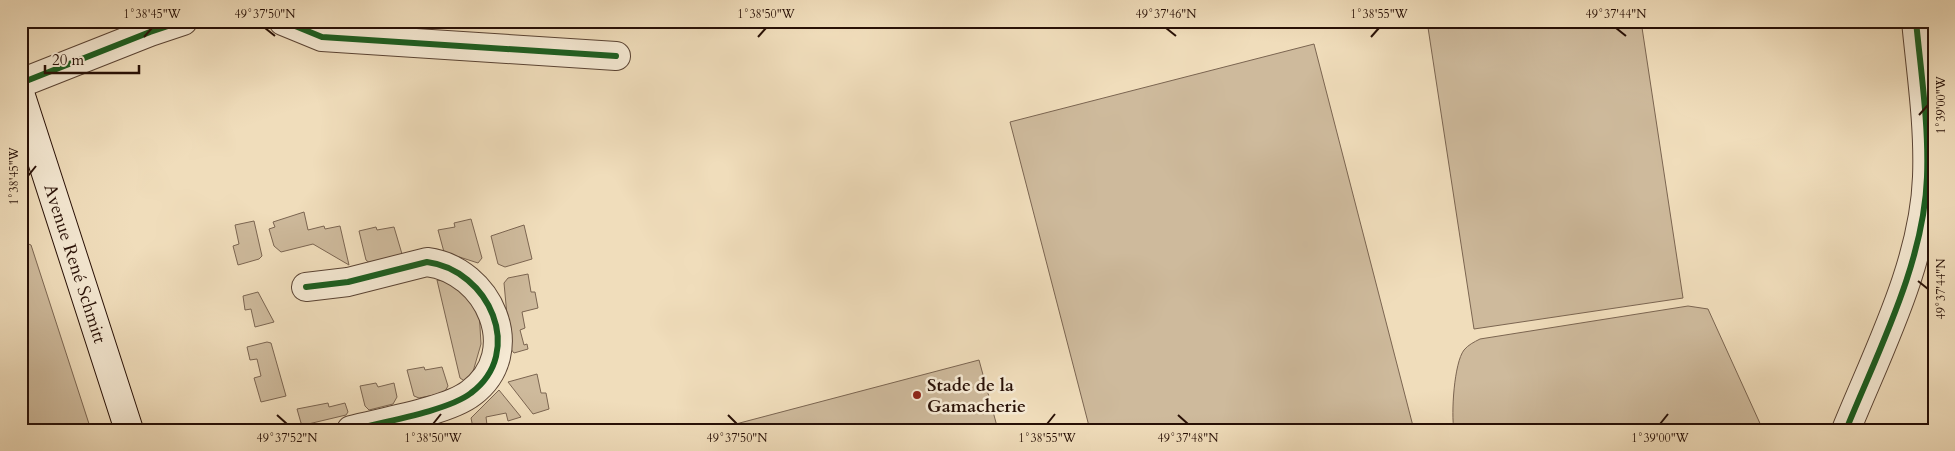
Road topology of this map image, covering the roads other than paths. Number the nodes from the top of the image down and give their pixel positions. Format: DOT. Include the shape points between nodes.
graph roads {
  1 [pos="183,21"];
  2 [pos="283,21"];
  3 [pos="1916,21"];
  4 [pos="616,56"];
  5 [pos="21,84"];
  6 [pos="21,96"];
  7 [pos="306,287"];
  8 [pos="129,430"];
  9 [pos="351,430"];
  10 [pos="1846,430"];
  1 -- 5 [label="street"];
  2 -- 4 [label="street" via="322,37"];
  3 -- 10 [label="street" via="1926,129 1924,205 1904,284"];
  6 -- 8 [label="street, Avenue René Schmitt"];
  7 -- 9 [label="street" via="348,282 427,262 460,273 491,308 497,331 496,354 485,378 472,393 452,404"];
}
